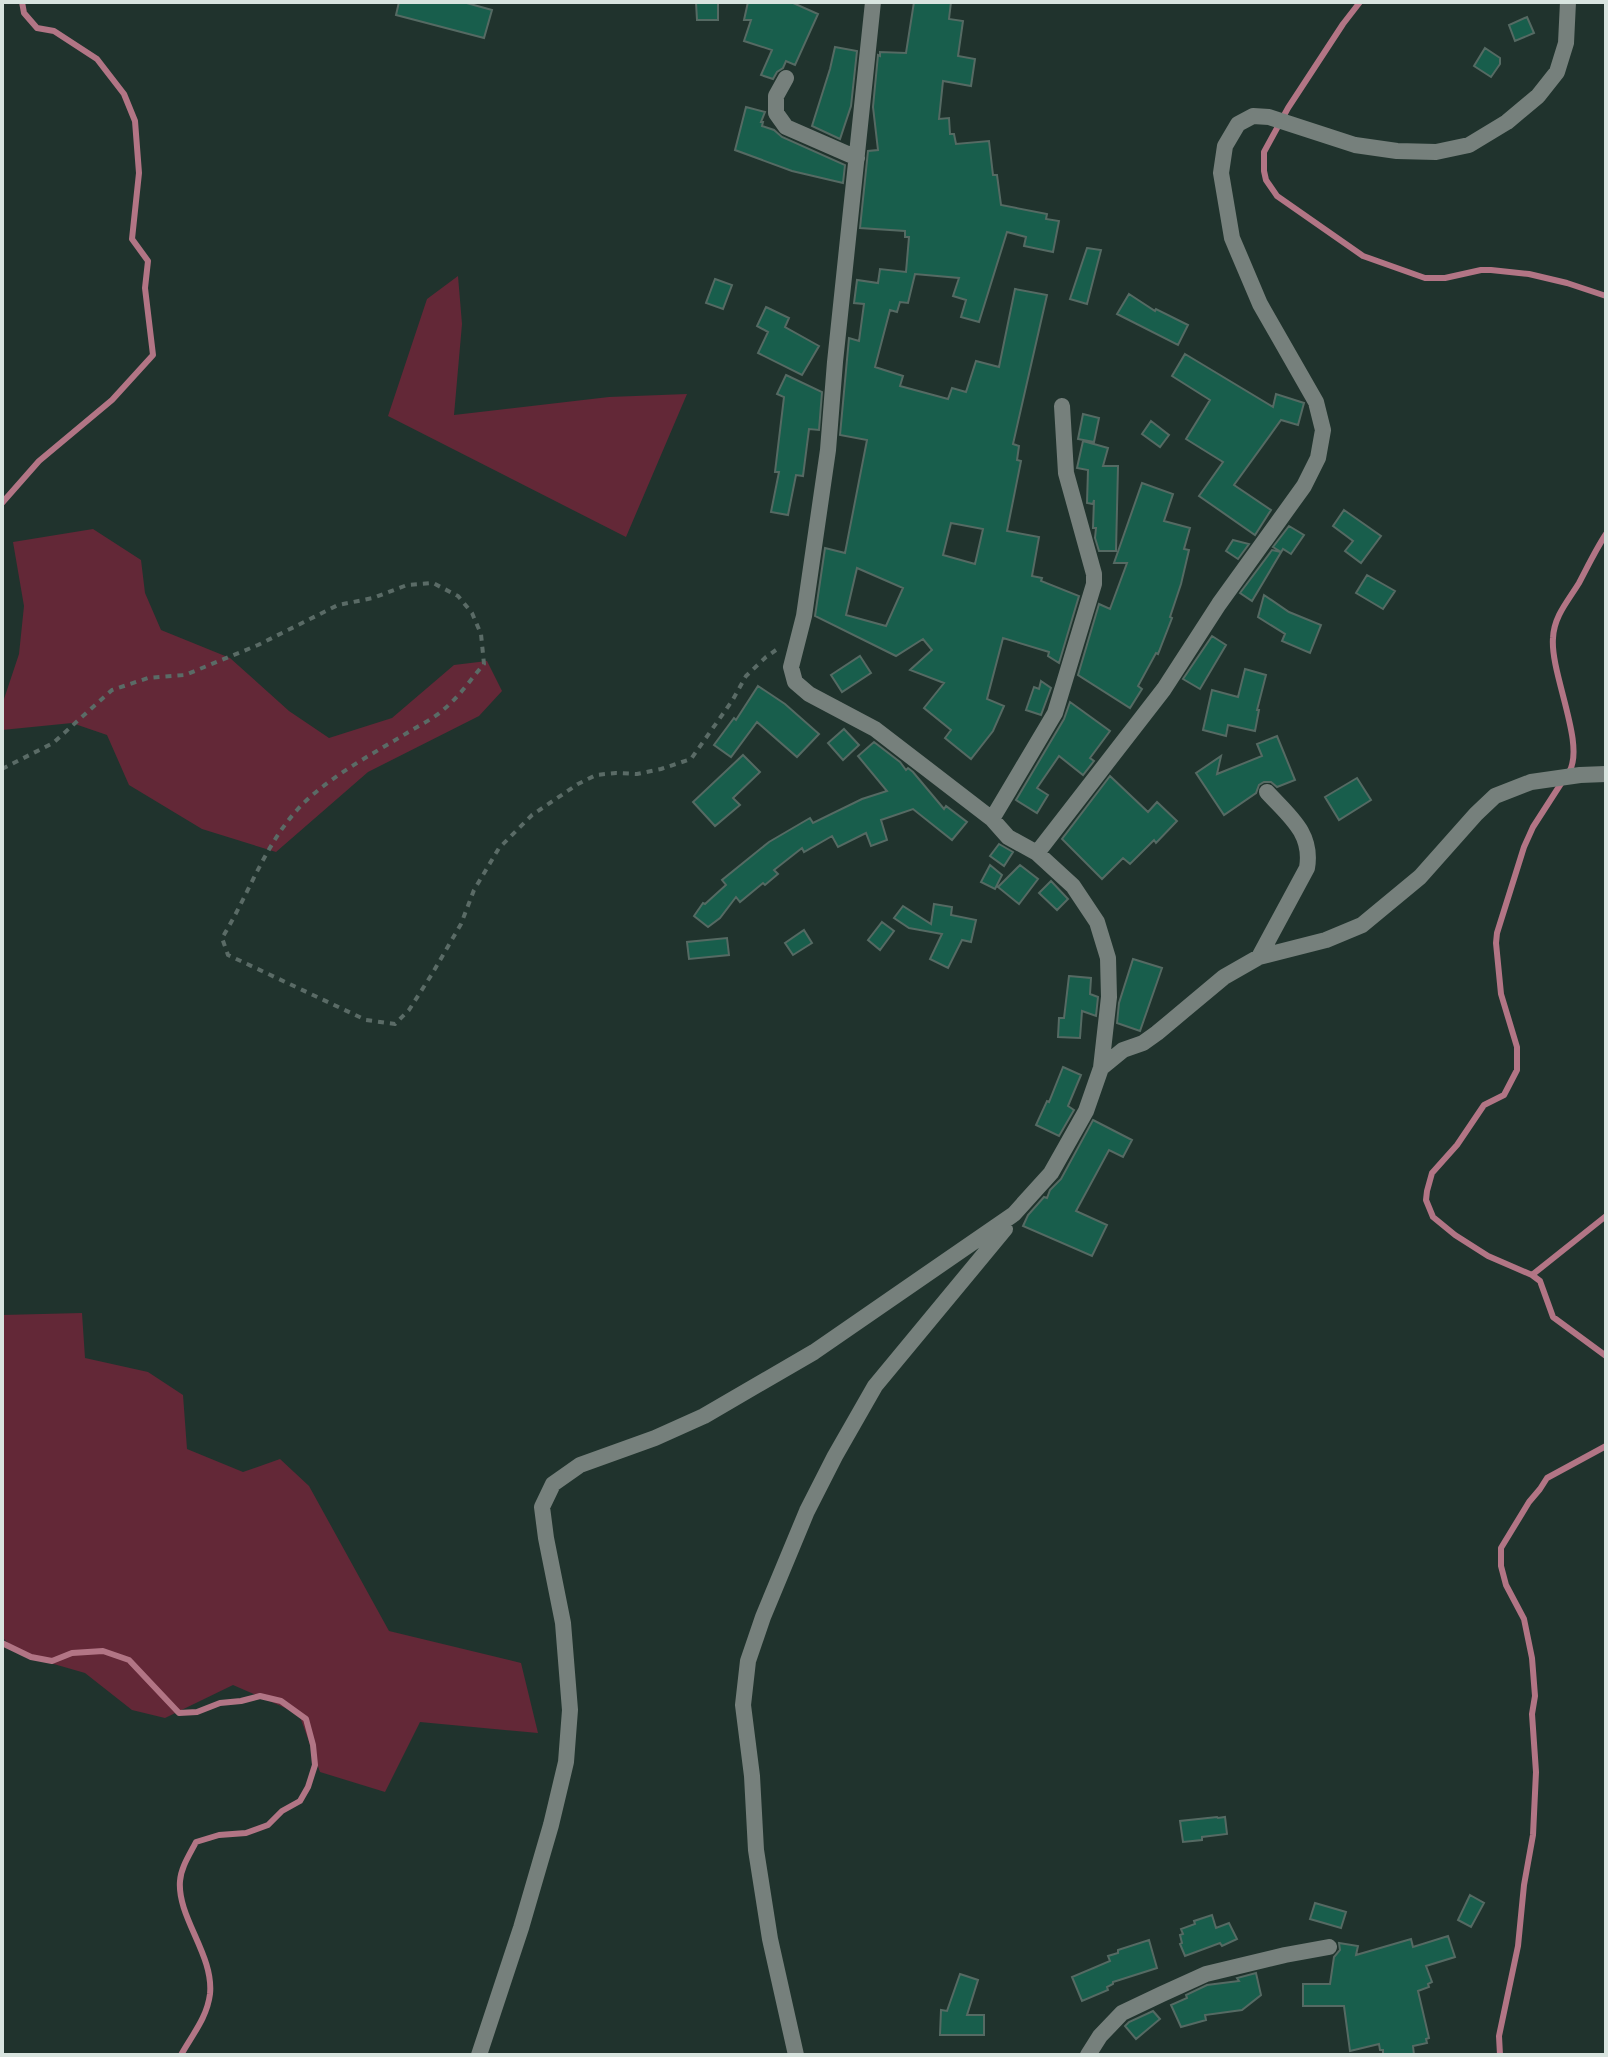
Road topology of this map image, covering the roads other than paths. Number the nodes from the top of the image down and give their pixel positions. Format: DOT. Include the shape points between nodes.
graph roads {
  1 [pos="873,2"];
  2 [pos="1568,2"];
  3 [pos="786,78"];
  4 [pos="857,158"];
  5 [pos="1062,406"];
  6 [pos="1606,774"];
  7 [pos="1267,792"];
  8 [pos="992,819"];
  9 [pos="1037,853"];
  10 [pos="1259,957"];
  11 [pos="1101,1068"];
  12 [pos="1014,1214"];
  13 [pos="1329,1947"];
  14 [pos="479,2055"];
  15 [pos="796,2055"];
  16 [pos="1088,2055"];
  1 -- 4 [label="street"];
  2 -- 9 [label="street" via="1566,43 1557,72 1528,105 1469,145 1436,152 1397,151 1355,145 1269,117 1253,116 1238,124 1225,146 1221,173 1232,238 1260,304 1316,402 1323,430 1318,458 1164,689"];
  3 -- 4 [label="street" via="776,96 776,113 786,127"];
  4 -- 8 [label="street" via="828,450 804,616 791,667 795,682 809,694 875,729"];
  5 -- 8 [label="street" via="1066,473 1094,584 1055,713"];
  6 -- 10 [label="street" via="1531,782 1495,796 1420,877 1362,925"];
  7 -- 10 [label="street" via="1303,833 1309,854 1307,868"];
  8 -- 9 [label="street" via="1008,837"];
  9 -- 11 [label="street" via="1073,886 1097,922 1108,958"];
  10 -- 11 [label="street"];
  11 -- 12 [label="street" via="1070,1143"];
  12 -- 14 [label="street" via="814,1352 704,1416 580,1465 553,1484 542,1507 563,1623 570,1710 566,1762 543,1855"];
  12 -- 15 [label="street" via="875,1386 807,1511 748,1661 743,1705 756,1850"];
  13 -- 16 [label="street" via="1206,1974 1122,2013"];
}
